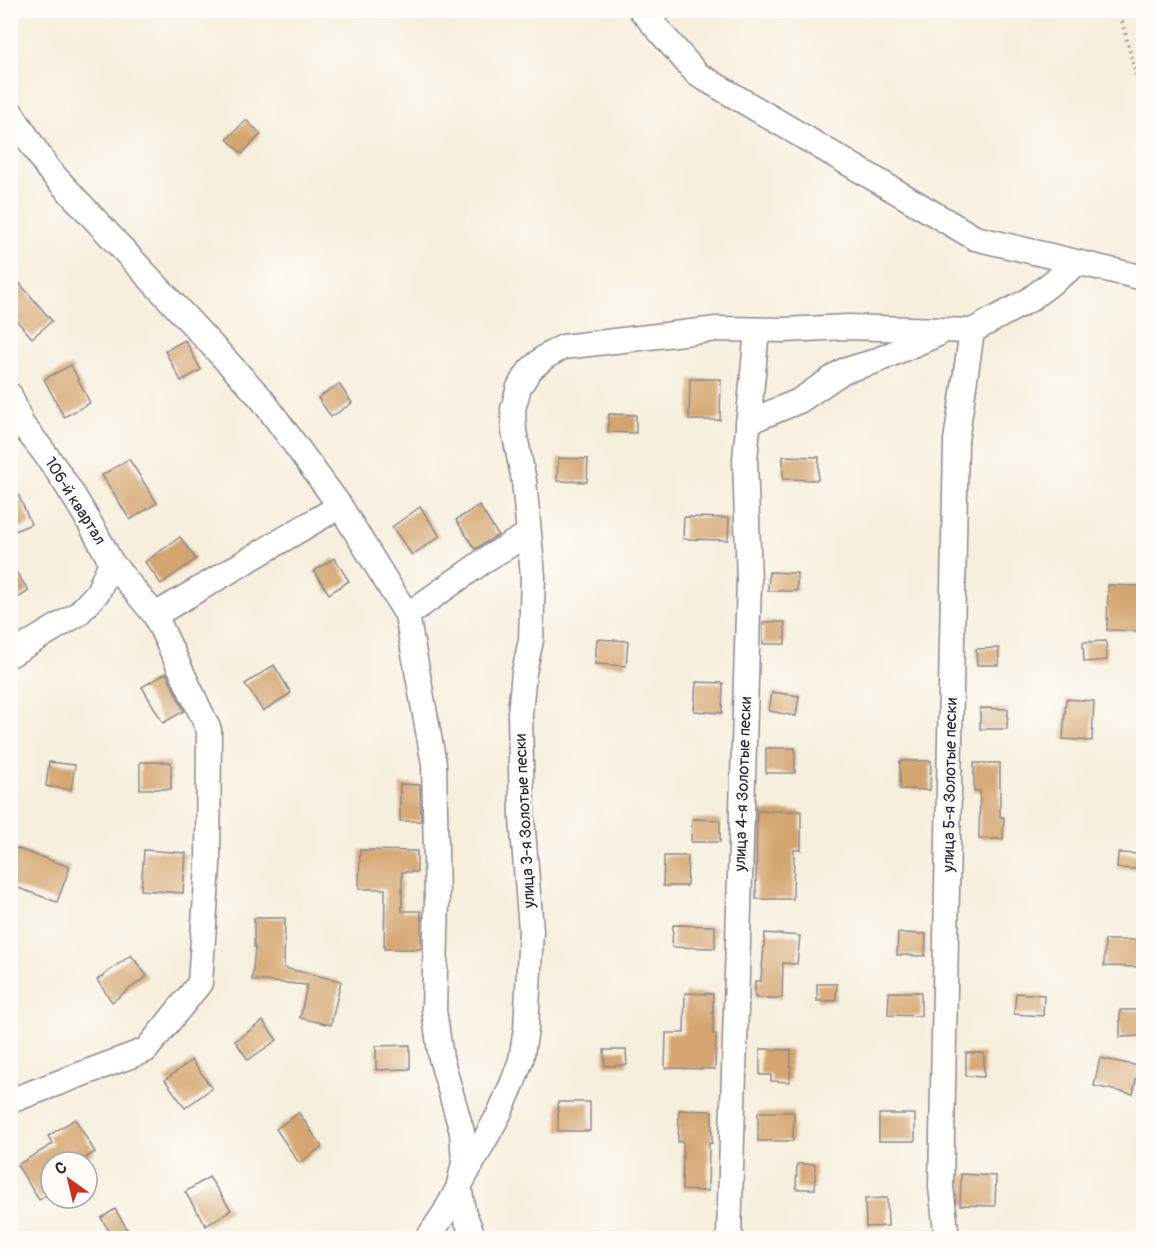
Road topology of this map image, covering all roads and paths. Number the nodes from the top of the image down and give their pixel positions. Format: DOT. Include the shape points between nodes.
graph roads {
  1 [pos="641,10"];
  2 [pos="1119,10"];
  3 [pos="1143,105"];
  4 [pos="10,111"];
  5 [pos="1078,263"];
  6 [pos="1143,278"];
  7 [pos="757,330"];
  8 [pos="946,331"];
  9 [pos="972,331"];
  10 [pos="10,395"];
  11 [pos="748,422"];
  12 [pos="16,426"];
  13 [pos="340,506"];
  14 [pos="528,534"];
  15 [pos="111,562"];
  16 [pos="155,615"];
  17 [pos="407,615"];
  18 [pos="10,654"];
  19 [pos="10,1101"];
  20 [pos="459,1184"];
  21 [pos="730,1238"];
  22 [pos="428,1239"];
  23 [pos="474,1239"];
  24 [pos="947,1239"];
  1 -- 5 [label="street" via="697,74 975,238"];
  2 -- 3 [label="path"];
  4 -- 13 [label="street" via="48,169 261,398"];
  5 -- 6 [label="street"];
  5 -- 9 [label="street" via="1029,300"];
  7 -- 8 [label="street, улица 3-я Золотые пески" via="856,327"];
  7 -- 11 [label="street, улица 4-я Золотые пески"];
  7 -- 14 [label="street, улица 3-я Золотые пески" via="699,330 563,347 530,370 519,387 513,409"];
  8 -- 9 [label="street, улица 3-я Золотые пески"];
  8 -- 11 [label="street" via="843,371 799,401"];
  9 -- 24 [label="street, улица 5-я Золотые пески" via="956,441 941,1187"];
  10 -- 12 [label="street, 106-й квартал"];
  11 -- 21 [label="street, улица 4-я Золотые пески" via="745,480 749,581"];
  12 -- 15 [label="street, 106-й квартал" via="36,442 87,514"];
  13 -- 16 [label="street"];
  13 -- 17 [label="street"];
  14 -- 17 [label="street"];
  14 -- 20 [label="street, улица 3-я Золотые пески" via="533,576 531,640 520,713 522,818 531,930 526,1029 513,1082"];
  15 -- 16 [label="street"];
  15 -- 18 [label="street, 106-й квартал" via="98,592 78,614"];
  16 -- 19 [label="street" via="209,730 208,866 200,983 146,1050"];
  17 -- 20 [label="street" via="434,764 434,1010 441,1058 462,1132 464,1163"];
  20 -- 22 [label="street, улица 3-я Золотые пески"];
  20 -- 23 [label="street"];
}
